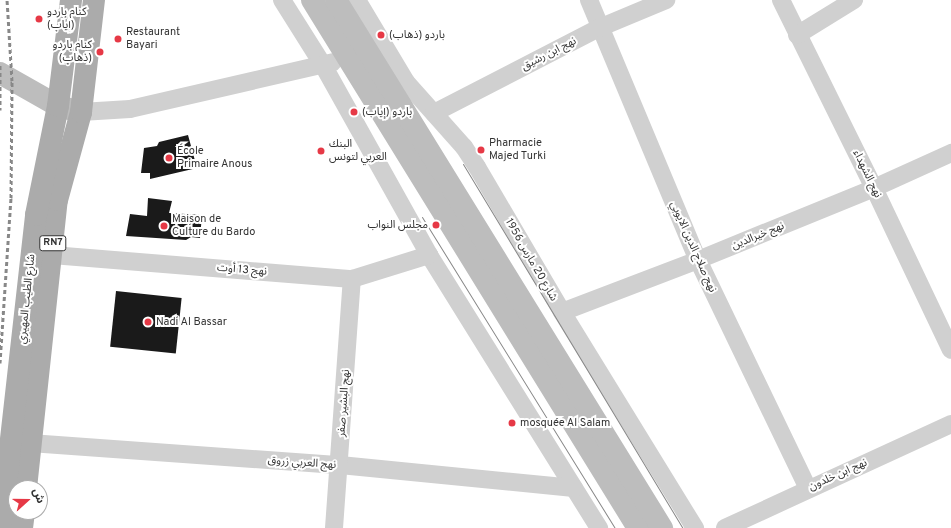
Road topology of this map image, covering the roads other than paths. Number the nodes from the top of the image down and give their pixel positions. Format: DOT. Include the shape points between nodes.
graph roads {
  1 [pos="71,0"];
  2 [pos="94,0"];
  3 [pos="282,0"];
  4 [pos="312,0"];
  5 [pos="336,0"];
  6 [pos="357,0"];
  7 [pos="589,0"];
  8 [pos="666,0"];
  9 [pos="781,0"];
  10 [pos="854,0"];
  11 [pos="599,28"];
  12 [pos="797,34"];
  13 [pos="357,54"];
  14 [pos="323,65"];
  15 [pos="0,73"];
  16 [pos="58,106"];
  17 [pos="81,112"];
  18 [pos="434,113"];
  19 [pos="951,153"];
  20 [pos="874,188"];
  21 [pos="52,255"];
  22 [pos="429,255"];
  23 [pos="698,260"];
  24 [pos="352,279"];
  25 [pos="562,312"];
  26 [pos="951,350"];
  27 [pos="951,424"];
  28 [pos="30,444"];
  29 [pos="340,465"];
  30 [pos="27,480"];
  31 [pos="574,488"];
  32 [pos="808,489"];
  33 [pos="1,528"];
  34 [pos="334,528"];
  35 [pos="599,528"];
  36 [pos="638,528"];
  37 [pos="662,528"];
  38 [pos="695,528"];
  39 [pos="725,528"];
  1 -- 16 [label="main road, شارع الطيب المهيري / RN7"];
  2 -- 17 [label="main road, شارع الطيب المهيري / RN7"];
  3 -- 14 [label="street"];
  4 -- 13 [label="main road" via="334,36"];
  5 -- 13 [label="main road"];
  6 -- 18 [label="street, شارع 20 مارس 1956" via="406,82"];
  7 -- 11 [label="street, نهج صلاح الدين الايوبي"];
  8 -- 11 [label="street, نهج ابن رشيق"];
  9 -- 12 [label="street, نهج الشهداء"];
  10 -- 12 [label="street"];
  11 -- 18 [label="street, نهج ابن رشيق"];
  11 -- 23 [label="street, نهج صلاح الدين الايوبي"];
  12 -- 20 [label="street, نهج الشهداء"];
  13 -- 14 [label="street"];
  13 -- 36 [label="main road"];
  13 -- 37 [label="main road"];
  14 -- 17 [label="street" via="259,77 130,109"];
  14 -- 22 [label="street"];
  15 -- 16 [label="main road"];
  16 -- 17 [label="main road"];
  16 -- 33 [label="main road, شارع الطيب المهيري / RN7" via="36,215"];
  17 -- 21 [label="main road, شارع الطيب المهيري / RN7" via="57,200"];
  18 -- 25 [label="street, شارع 20 مارس 1956" via="469,154"];
  19 -- 20 [label="street, نهج خيرالدين"];
  20 -- 23 [label="street, نهج خيرالدين"];
  20 -- 26 [label="street, نهج الشهداء"];
  21 -- 24 [label="street, نهج 13 أوت"];
  21 -- 28 [label="main road, شارع الطيب المهيري / RN7"];
  22 -- 24 [label="street, نهج 13 أوت"];
  22 -- 31 [label="street"];
  23 -- 25 [label="street, نهج خيرالدين"];
  23 -- 32 [label="street, نهج صلاح الدين الايوبي"];
  24 -- 29 [label="street, نهج البشير صفر"];
  25 -- 38 [label="street, شارع 20 مارس 1956"];
  27 -- 32 [label="street, نهج ابن خلدون"];
  28 -- 29 [label="street, نهج العربي زروق"];
  28 -- 30 [label="main road, شارع الطيب المهيري / RN7"];
  29 -- 31 [label="street, نهج العربي زروق"];
  29 -- 34 [label="street, نهج البشير صفر"];
  31 -- 35 [label="street"];
  32 -- 39 [label="street, نهج ابن خلدون"];
}
